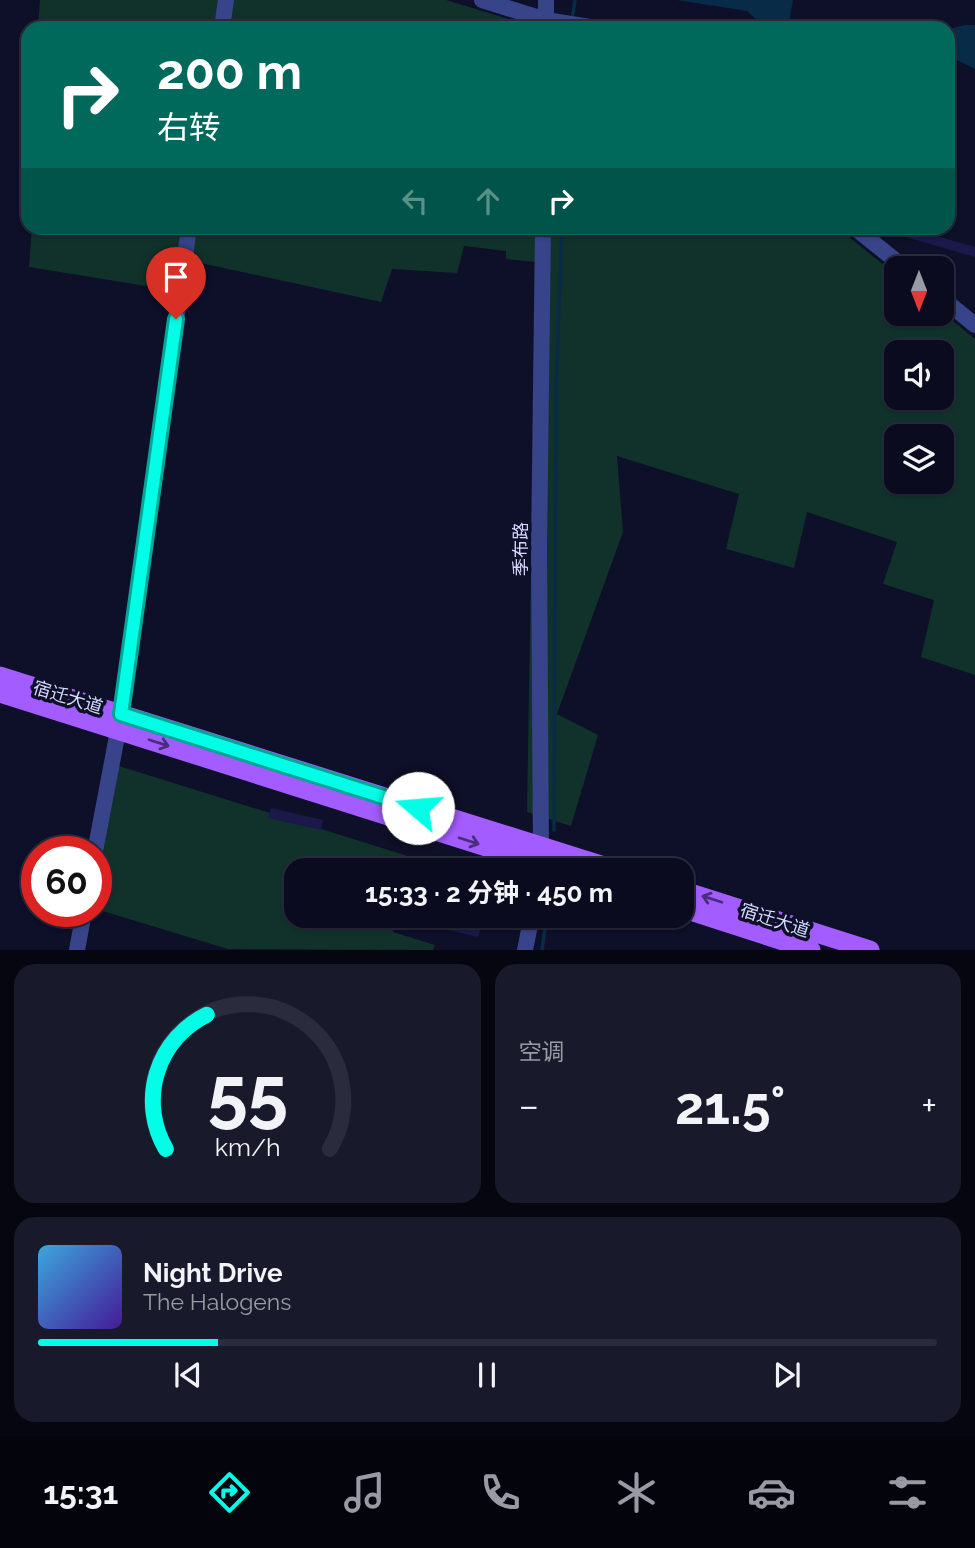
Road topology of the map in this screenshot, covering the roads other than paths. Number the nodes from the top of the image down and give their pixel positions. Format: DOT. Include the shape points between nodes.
graph roads {
  1 [pos="226,0"];
  2 [pos="482,0"];
  3 [pos="546,0"];
  4 [pos="223,21"];
  5 [pos="538,21"];
  6 [pos="546,21"];
  7 [pos="189,235"];
  8 [pos="543,235"];
  9 [pos="864,235"];
  10 [pos="890,256"];
  11 [pos="954,308"];
  12 [pos="975,325"];
  13 [pos="0,676"];
  14 [pos="0,693"];
  15 [pos="120,722"];
  16 [pos="98,836"];
  17 [pos="533,858"];
  18 [pos="545,858"];
  19 [pos="694,894"];
  20 [pos="694,912"];
  21 [pos="81,927"];
  22 [pos="529,928"];
  23 [pos="77,950"];
  24 [pos="525,950"];
  25 [pos="811,950"];
  26 [pos="870,950"];
  1 -- 4 [label="street"];
  2 -- 5 [label="street"];
  3 -- 6 [label="street"];
  7 -- 15 [label="street"];
  8 -- 18 [label="street, 季布路" via="539,548"];
  9 -- 10 [label="street"];
  11 -- 12 [label="street"];
  13 -- 15 [label="main road, 宿迁大道"];
  14 -- 15 [label="main road, 宿迁大道"];
  15 -- 16 [label="street"];
  15 -- 17 [label="main road, 宿迁大道"];
  26 -- 19 [label="main road, 宿迁大道, one-way"];
  20 -- 25 [label="main road, 宿迁大道"];
  21 -- 23 [label="street"];
  22 -- 24 [label="street"];
}
